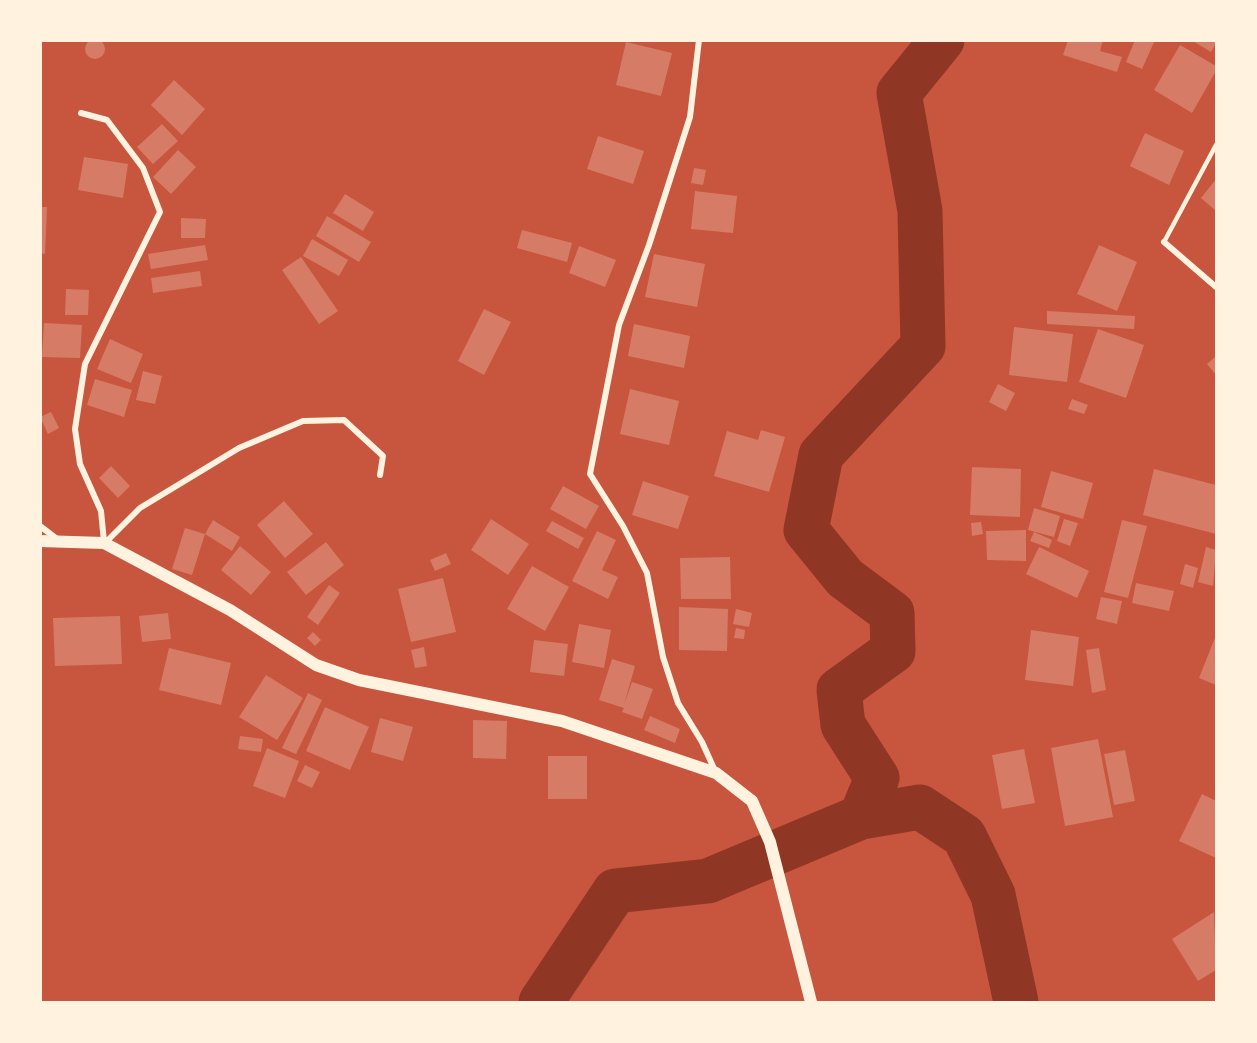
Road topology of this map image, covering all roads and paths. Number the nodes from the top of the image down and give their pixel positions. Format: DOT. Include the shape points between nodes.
graph roads {
  1 [pos="699,40"];
  2 [pos="81,113"];
  3 [pos="1216,145"];
  4 [pos="1164,242"];
  5 [pos="1216,287"];
  6 [pos="380,475"];
  7 [pos="40,526"];
  8 [pos="58,540"];
  9 [pos="40,541"];
  10 [pos="104,543"];
  11 [pos="716,773"];
  12 [pos="811,1002"];
  1 -- 11 [label="street" via="690,117 619,325 590,474 647,573 663,657 678,703"];
  2 -- 10 [label="street" via="107,120 143,168 160,212 85,364 75,429 80,464 101,511"];
  3 -- 4 [label="lane"];
  4 -- 5 [label="street"];
  6 -- 10 [label="street" via="383,456 344,420 303,421 239,448 140,508"];
  7 -- 8 [label="street"];
  8 -- 9 [label="main road"];
  8 -- 10 [label="main road"];
  10 -- 11 [label="main road" via="230,610 316,665 359,680 562,721"];
  11 -- 12 [label="main road" via="752,801 770,842"];
}
